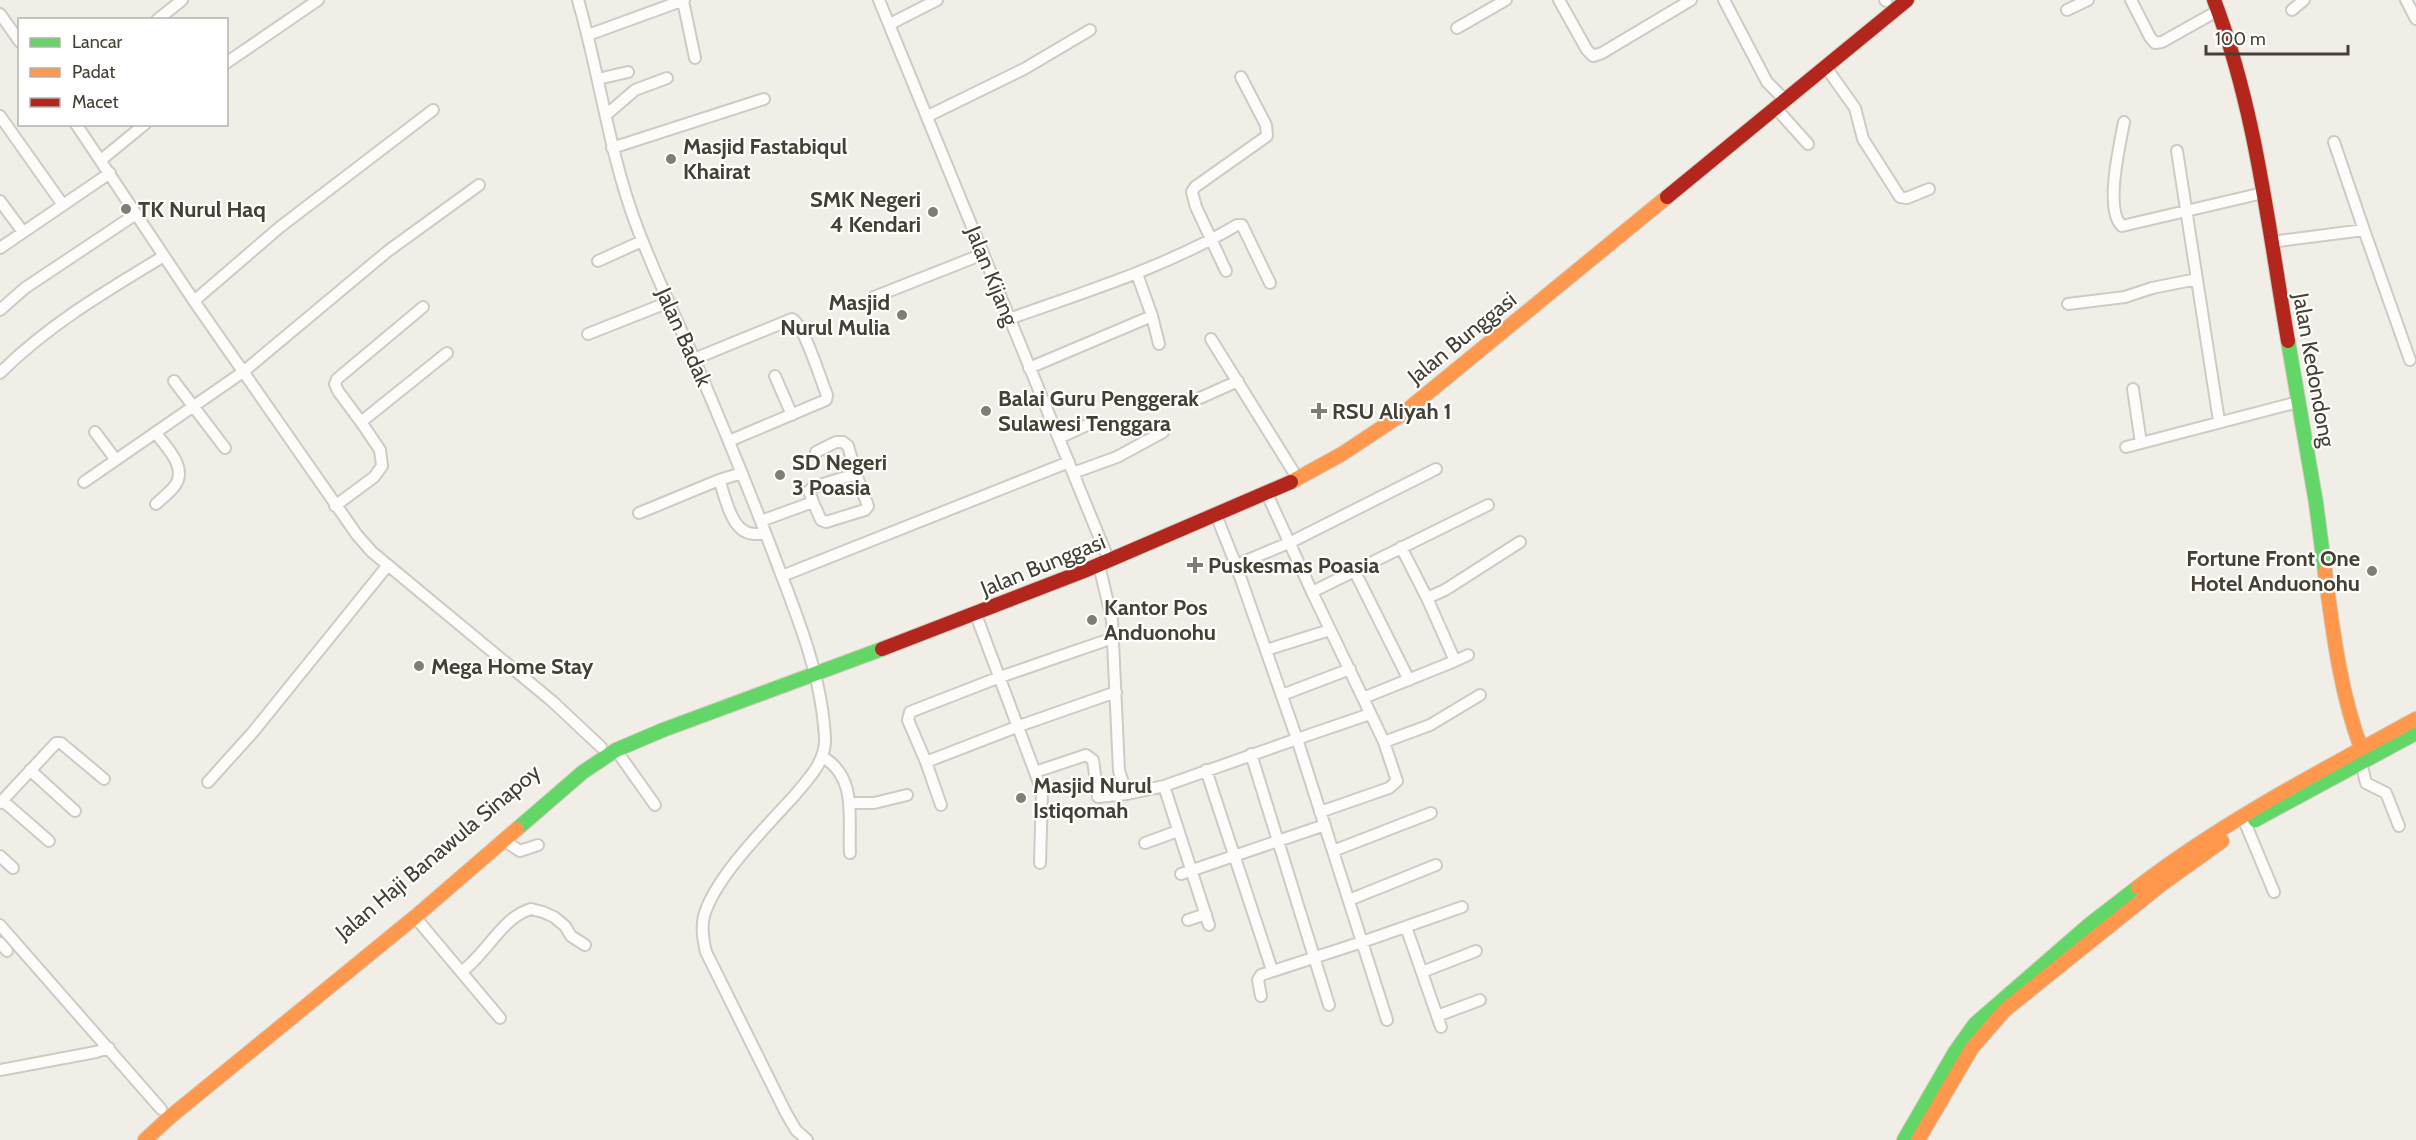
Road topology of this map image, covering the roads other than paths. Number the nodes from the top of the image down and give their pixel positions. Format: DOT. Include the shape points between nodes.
graph roads {
  1 [pos="182,0"];
  2 [pos="318,0"];
  3 [pos="578,0"];
  4 [pos="683,0"];
  5 [pos="879,0"];
  6 [pos="937,0"];
  7 [pos="1506,0"];
  8 [pos="1559,0"];
  9 [pos="1691,0"];
  10 [pos="1724,0"];
  11 [pos="1886,0"];
  12 [pos="1908,0"];
  13 [pos="2088,0"];
  14 [pos="2131,0"];
  15 [pos="2304,0"];
  16 [pos="2406,0"];
  17 [pos="2217,5"];
  18 [pos="2067,10"];
  19 [pos="2292,10"];
  20 [pos="0,14"];
  21 [pos="160,18"];
  22 [pos="2416,19"];
  23 [pos="890,24"];
  24 [pos="1457,28"];
  25 [pos="1090,30"];
  26 [pos="588,35"];
  27 [pos="18,39"];
  28 [pos="695,58"];
  29 [pos="228,62"];
  30 [pos="1826,66"];
  31 [pos="628,72"];
  32 [pos="1240,77"];
  33 [pos="667,78"];
  34 [pos="598,79"];
  35 [pos="764,99"];
  36 [pos="1778,99"];
  37 [pos="433,110"];
  38 [pos="606,114"];
  39 [pos="0,116"];
  40 [pos="928,116"];
  41 [pos="2124,122"];
  42 [pos="77,126"];
  43 [pos="142,126"];
  44 [pos="2334,142"];
  45 [pos="1808,144"];
  46 [pos="612,148"];
  47 [pos="2177,151"];
  48 [pos="100,160"];
  49 [pos="110,173"];
  50 [pos="479,185"];
  51 [pos="1929,189"];
  52 [pos="2263,193"];
  53 [pos="0,201"];
  54 [pos="63,205"];
  55 [pos="2188,212"];
  56 [pos="136,214"];
  57 [pos="2364,230"];
  58 [pos="23,232"];
  59 [pos="642,241"];
  60 [pos="1211,241"];
  61 [pos="2271,242"];
  62 [pos="0,248"];
  63 [pos="983,254"];
  64 [pos="164,256"];
  65 [pos="598,261"];
  66 [pos="1226,271"];
  67 [pos="1137,274"];
  68 [pos="2197,279"];
  69 [pos="1270,283"];
  70 [pos="874,297"];
  71 [pos="194,301"];
  72 [pos="669,302"];
  73 [pos="2068,304"];
  74 [pos="423,308"];
  75 [pos="0,310"];
  76 [pos="1152,316"];
  77 [pos="1009,318"];
  78 [pos="588,334"];
  79 [pos="1211,339"];
  80 [pos="1159,344"];
  81 [pos="447,353"];
  82 [pos="694,359"];
  83 [pos="2410,360"];
  84 [pos="1029,368"];
  85 [pos="243,372"];
  86 [pos="0,373"];
  87 [pos="775,376"];
  88 [pos="174,381"];
  89 [pos="1238,381"];
  90 [pos="2133,389"];
  91 [pos="1200,398"];
  92 [pos="2298,402"];
  93 [pos="192,406"];
  94 [pos="1398,409"];
  95 [pos="792,415"];
  96 [pos="2219,421"];
  97 [pos="361,422"];
  98 [pos="1094,422"];
  99 [pos="95,432"];
  100 [pos="1164,432"];
  101 [pos="156,433"];
  102 [pos="1059,438"];
  103 [pos="729,441"];
  104 [pos="2141,443"];
  105 [pos="2126,447"];
  106 [pos="225,448"];
  107 [pos="816,452"];
  108 [pos="116,460"];
  109 [pos="1069,462"];
  110 [pos="1436,469"];
  111 [pos="1293,471"];
  112 [pos="742,473"];
  113 [pos="1073,473"];
  114 [pos="856,474"];
  115 [pos="719,480"];
  116 [pos="84,482"];
  117 [pos="1267,494"];
  118 [pos="813,502"];
  119 [pos="156,504"];
  120 [pos="1488,505"];
  121 [pos="335,507"];
  122 [pos="639,513"];
  123 [pos="1216,515"];
  124 [pos="761,521"];
  125 [pos="1186,523"];
  126 [pos="766,534"];
  127 [pos="1291,542"];
  128 [pos="1520,542"];
  129 [pos="1401,547"];
  130 [pos="1105,551"];
  131 [pos="388,565"];
  132 [pos="1099,565"];
  133 [pos="1236,566"];
  134 [pos="1354,570"];
  135 [pos="782,576"];
  136 [pos="1312,591"];
  137 [pos="1427,598"];
  138 [pos="976,615"];
  139 [pos="1330,630"];
  140 [pos="1113,638"];
  141 [pos="1266,651"];
  142 [pos="1468,655"];
  143 [pos="1455,661"];
  144 [pos="1350,669"];
  145 [pos="815,671"];
  146 [pos="1000,677"];
  147 [pos="1409,680"];
  148 [pos="1116,692"];
  149 [pos="1282,695"];
  150 [pos="1480,695"];
  151 [pos="1363,698"];
  152 [pos="1370,714"];
  153 [pos="2416,719"];
  154 [pos="1019,726"];
  155 [pos="2416,733"];
  156 [pos="1297,739"];
  157 [pos="1384,742"];
  158 [pos="601,747"];
  159 [pos="616,750"];
  160 [pos="1251,754"];
  161 [pos="2361,755"];
  162 [pos="823,757"];
  163 [pos="926,762"];
  164 [pos="579,768"];
  165 [pos="30,770"];
  166 [pos="1206,770"];
  167 [pos="1035,772"];
  168 [pos="104,779"];
  169 [pos="208,782"];
  170 [pos="1164,786"];
  171 [pos="1127,794"];
  172 [pos="907,795"];
  173 [pos="1,801"];
  174 [pos="2275,802"];
  175 [pos="852,803"];
  176 [pos="655,805"];
  177 [pos="941,805"];
  178 [pos="75,811"];
  179 [pos="1320,812"];
  180 [pos="1431,813"];
  181 [pos="1325,825"];
  182 [pos="2246,825"];
  183 [pos="2398,826"];
  184 [pos="1178,831"];
  185 [pos="503,840"];
  186 [pos="49,841"];
  187 [pos="1278,841"];
  188 [pos="1145,843"];
  189 [pos="538,845"];
  190 [pos="1333,851"];
  191 [pos="850,853"];
  192 [pos="1236,855"];
  193 [pos="0,856"];
  194 [pos="1040,863"];
  195 [pos="1436,865"];
  196 [pos="13,868"];
  197 [pos="1186,872"];
  198 [pos="2274,892"];
  199 [pos="1349,900"];
  200 [pos="1462,907"];
  201 [pos="2110,916"];
  202 [pos="415,917"];
  203 [pos="1188,920"];
  204 [pos="0,925"];
  205 [pos="1406,927"];
  206 [pos="2095,929"];
  207 [pos="1362,942"];
  208 [pos="585,945"];
  209 [pos="1476,951"];
  210 [pos="1314,957"];
  211 [pos="1272,970"];
  212 [pos="462,972"];
  213 [pos="1422,972"];
  214 [pos="1261,996"];
  215 [pos="1480,1000"];
  216 [pos="1329,1005"];
  217 [pos="500,1018"];
  218 [pos="1387,1020"];
  219 [pos="109,1048"];
  220 [pos="0,1070"];
  221 [pos="161,1109"];
  222 [pos="136,1139"];
  223 [pos="807,1140"];
  224 [pos="1904,1140"];
  225 [pos="1918,1140"];
  1 -- 21 [label="street"];
  2 -- 29 [label="street"];
  3 -- 26 [label="street, Jalan Badak"];
  4 -- 26 [label="street"];
  4 -- 28 [label="street"];
  5 -- 23 [label="street, Jalan Kijang"];
  6 -- 23 [label="street"];
  7 -- 24 [label="street"];
  8 -- 9 [label="street" via="1593,56"];
  10 -- 36 [label="street"];
  11 -- 36 [label="main road, Jalan Bunggasi"];
  12 -- 30 [label="main road, Jalan Bunggasi"];
  13 -- 18 [label="street"];
  14 -- 17 [label="street" via="2155,43"];
  15 -- 19 [label="street"];
  16 -- 22 [label="street"];
  17 -- 52 [label="main road, Jalan Kedondong" via="2242,90"];
  20 -- 27 [label="street"];
  23 -- 40 [label="street, Jalan Kijang"];
  25 -- 40 [label="street" via="1024,69"];
  26 -- 34 [label="street, Jalan Badak"];
  30 -- 36 [label="main road, Jalan Bunggasi"];
  30 -- 51 [label="street" via="1855,108 1863,140 1900,197"];
  31 -- 34 [label="street"];
  32 -- 60 [label="street" via="1268,133 1193,189 1196,207"];
  33 -- 38 [label="street" via="635,90"];
  34 -- 38 [label="street, Jalan Badak"];
  35 -- 46 [label="street"];
  36 -- 45 [label="street"];
  36 -- 94 [label="main road, Jalan Bunggasi"];
  37 -- 71 [label="street" via="289,220"];
  38 -- 46 [label="street, Jalan Badak"];
  39 -- 54 [label="street"];
  40 -- 63 [label="street, Jalan Kijang"];
  41 -- 55 [label="street" via="2114,180 2119,224 2126,227"];
  42 -- 48 [label="street"];
  43 -- 48 [label="street"];
  44 -- 57 [label="street"];
  46 -- 59 [label="street, Jalan Badak"];
  47 -- 55 [label="street"];
  48 -- 49 [label="street"];
  49 -- 54 [label="street"];
  49 -- 56 [label="street"];
  50 -- 85 [label="street" via="380,257"];
  52 -- 55 [label="street"];
  52 -- 61 [label="main road, Jalan Kedondong"];
  53 -- 58 [label="street"];
  54 -- 58 [label="street"];
  55 -- 68 [label="street"];
  56 -- 64 [label="street"];
  56 -- 75 [label="street" via="25,288"];
  57 -- 61 [label="street"];
  57 -- 83 [label="street"];
  58 -- 62 [label="street"];
  59 -- 65 [label="street"];
  59 -- 72 [label="street, Jalan Badak"];
  60 -- 66 [label="street"];
  60 -- 67 [label="street"];
  60 -- 69 [label="street" via="1242,225"];
  61 -- 92 [label="main road, Jalan Kedondong"];
  63 -- 70 [label="street"];
  63 -- 77 [label="street, Jalan Kijang"];
  64 -- 71 [label="street"];
  64 -- 86 [label="street" via="76,310"];
  67 -- 76 [label="street"];
  67 -- 77 [label="street"];
  68 -- 73 [label="street" via="2125,297"];
  68 -- 96 [label="street"];
  71 -- 85 [label="street"];
  72 -- 78 [label="street"];
  72 -- 82 [label="street, Jalan Badak"];
  74 -- 97 [label="street" via="337,379 338,392"];
  76 -- 80 [label="street"];
  76 -- 84 [label="street"];
  77 -- 84 [label="street, Jalan Kijang"];
  79 -- 89 [label="street"];
  81 -- 97 [label="street"];
  82 -- 95 [label="street" via="780,322 795,320 827,398"];
  82 -- 103 [label="street, Jalan Badak"];
  84 -- 102 [label="street, Jalan Kijang"];
  85 -- 93 [label="street"];
  85 -- 121 [label="street"];
  87 -- 95 [label="street"];
  88 -- 93 [label="street"];
  89 -- 91 [label="street"];
  89 -- 111 [label="street"];
  90 -- 104 [label="street"];
  92 -- 96 [label="street"];
  92 -- 161 [label="main road, Jalan Kedondong" via="2339,661"];
  93 -- 101 [label="street"];
  93 -- 106 [label="street"];
  94 -- 111 [label="main road, Jalan Bunggasi"];
  94 -- 117 [label="main road, Jalan Bunggasi" via="1332,460"];
  95 -- 103 [label="street"];
  96 -- 104 [label="street"];
  97 -- 121 [label="street" via="380,450 382,466 374,477"];
  98 -- 102 [label="street"];
  99 -- 108 [label="street"];
  100 -- 113 [label="street" via="1117,457"];
  101 -- 108 [label="street"];
  101 -- 119 [label="street" via="178,464 179,474 176,483"];
  102 -- 109 [label="street, Jalan Kijang"];
  103 -- 112 [label="street, Jalan Badak"];
  104 -- 105 [label="street"];
  107 -- 114 [label="street" via="843,441"];
  108 -- 116 [label="street"];
  109 -- 113 [label="street, Jalan Kijang"];
  109 -- 135 [label="street"];
  110 -- 127 [label="street"];
  111 -- 125 [label="main road, Jalan Bunggasi"];
  112 -- 115 [label="street"];
  112 -- 124 [label="street, Jalan Badak"];
  113 -- 130 [label="street, Jalan Kijang"];
  114 -- 118 [label="street" via="811,488"];
  114 -- 118 [label="street" via="866,501 865,510 826,522"];
  115 -- 122 [label="street"];
  115 -- 126 [label="street" via="741,529"];
  117 -- 123 [label="main road, Jalan Bunggasi"];
  117 -- 127 [label="street"];
  118 -- 124 [label="street"];
  120 -- 129 [label="street"];
  121 -- 131 [label="street" via="372,552"];
  123 -- 125 [label="main road, Jalan Bunggasi"];
  123 -- 133 [label="street"];
  124 -- 126 [label="street, Jalan Badak"];
  125 -- 130 [label="main road, Jalan Bunggasi"];
  125 -- 132 [label="main road, Jalan Bunggasi"];
  126 -- 135 [label="street, Jalan Badak"];
  127 -- 133 [label="street"];
  127 -- 136 [label="street"];
  128 -- 137 [label="street"];
  129 -- 134 [label="street"];
  129 -- 137 [label="street"];
  130 -- 145 [label="main road, Jalan Bunggasi"];
  131 -- 158 [label="street" via="552,701"];
  131 -- 169 [label="street"];
  132 -- 138 [label="main road, Jalan Bunggasi"];
  132 -- 140 [label="street"];
  133 -- 141 [label="street"];
  134 -- 136 [label="street"];
  134 -- 147 [label="street"];
  135 -- 145 [label="street, Jalan Badak"];
  136 -- 139 [label="street"];
  137 -- 143 [label="street"];
  138 -- 145 [label="main road, Jalan Bunggasi"];
  138 -- 146 [label="street"];
  139 -- 141 [label="street"];
  139 -- 144 [label="street"];
  140 -- 146 [label="street"];
  140 -- 148 [label="street"];
  141 -- 149 [label="street"];
  142 -- 143 [label="street"];
  143 -- 147 [label="street"];
  144 -- 149 [label="street"];
  144 -- 151 [label="street"];
  145 -- 158 [label="main road, Jalan Haji Banawula Sinapoy" via="661,721"];
  145 -- 159 [label="main road, Jalan Haji Banawula Sinapoy"];
  145 -- 162 [label="street, Jalan Badak" via="824,728"];
  146 -- 154 [label="street"];
  146 -- 163 [label="street" via="909,714"];
  147 -- 151 [label="street"];
  148 -- 154 [label="street"];
  148 -- 171 [label="street" via="1119,771"];
  149 -- 156 [label="street"];
  150 -- 157 [label="street" via="1430,725"];
  151 -- 152 [label="street"];
  152 -- 156 [label="street"];
  152 -- 157 [label="street"];
  153 -- 161 [label="main road"];
  154 -- 163 [label="street"];
  154 -- 167 [label="street"];
  155 -- 161 [label="main road"];
  156 -- 160 [label="street"];
  156 -- 179 [label="street"];
  157 -- 179 [label="street" via="1396,784"];
  158 -- 164 [label="main road, Jalan Haji Banawula Sinapoy"];
  159 -- 164 [label="main road, Jalan Haji Banawula Sinapoy"];
  159 -- 176 [label="street"];
  160 -- 166 [label="street"];
  160 -- 187 [label="street"];
  161 -- 174 [label="main road"];
  161 -- 183 [label="street" via="2366,783 2386,793"];
  162 -- 175 [label="street" via="840,773"];
  162 -- 223 [label="street" via="717,889 703,928 706,952 786,1113"];
  163 -- 177 [label="street"];
  164 -- 185 [label="main road, Jalan Haji Banawula Sinapoy"];
  164 -- 221 [label="main road, Jalan Haji Banawula Sinapoy"];
  165 -- 168 [label="street" via="58,743"];
  165 -- 173 [label="street"];
  165 -- 178 [label="street"];
  166 -- 170 [label="street"];
  166 -- 192 [label="street"];
  167 -- 171 [label="street" via="1086,755 1093,760 1098,797"];
  167 -- 194 [label="street" via="1042,797"];
  170 -- 171 [label="street"];
  170 -- 184 [label="street"];
  172 -- 175 [label="street" via="874,803"];
  173 -- 186 [label="street"];
  174 -- 182 [label="main road"];
  174 -- 201 [label="main road" via="2164,867"];
  175 -- 191 [label="street"];
  179 -- 181 [label="street"];
  180 -- 190 [label="street"];
  181 -- 187 [label="street"];
  181 -- 190 [label="street"];
  182 -- 198 [label="street"];
  182 -- 201 [label="main road"];
  184 -- 188 [label="street"];
  184 -- 197 [label="street"];
  185 -- 189 [label="street" via="520,851"];
  185 -- 202 [label="main road, Jalan Haji Banawula Sinapoy"];
  187 -- 192 [label="street"];
  187 -- 210 [label="street"];
  190 -- 199 [label="street"];
  192 -- 197 [label="street"];
  192 -- 211 [label="street"];
  193 -- 196 [label="street"];
  195 -- 199 [label="street"];
  197 -- 203 [label="street" via="1208,920"];
  199 -- 207 [label="street"];
  200 -- 205 [label="street"];
  201 -- 206 [label="main road"];
  202 -- 212 [label="street"];
  202 -- 222 [label="main road, Jalan Haji Banawula Sinapoy" via="170,1117"];
  204 -- 219 [label="street"];
  205 -- 207 [label="street"];
  205 -- 213 [label="street"];
  206 -- 224 [label="main road" via="1975,1024"];
  206 -- 225 [label="main road" via="1989,1026"];
  207 -- 210 [label="street"];
  207 -- 218 [label="street"];
  208 -- 212 [label="street" via="554,918 531,909 506,925"];
  209 -- 213 [label="street"];
  210 -- 211 [label="street"];
  210 -- 216 [label="street"];
  211 -- 214 [label="street" via="1258,978"];
  212 -- 217 [label="street"];
  213 -- 215 [label="street" via="1439,1021"];
  219 -- 220 [label="street"];
  219 -- 221 [label="street"];
  221 -- 222 [label="main road, Jalan Haji Banawula Sinapoy"];
}
